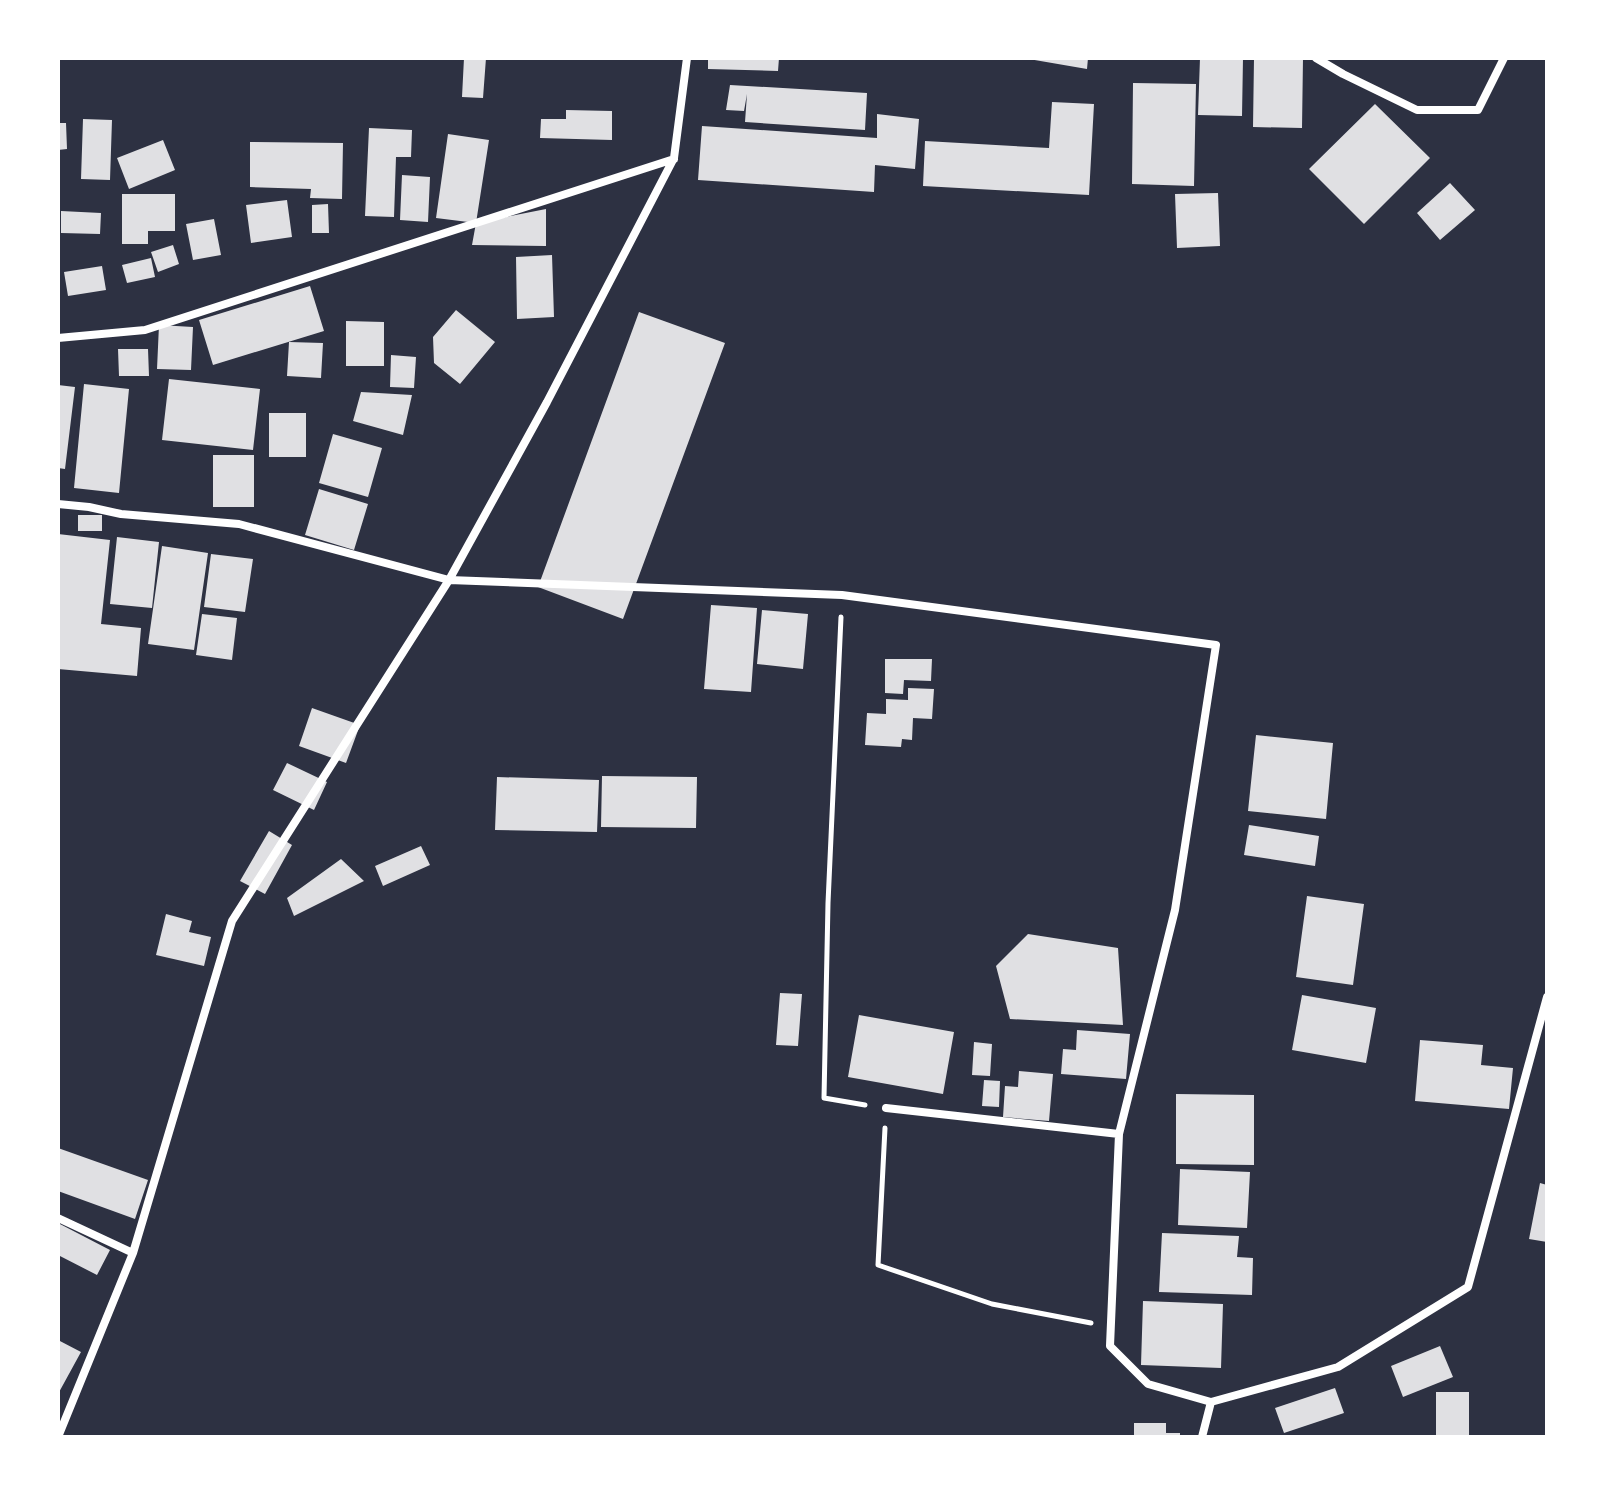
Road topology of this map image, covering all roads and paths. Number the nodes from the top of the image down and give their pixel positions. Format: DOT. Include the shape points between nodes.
graph roads {
  1 [pos="687,58"];
  2 [pos="1316,58"];
  3 [pos="1504,58"];
  4 [pos="674,158"];
  5 [pos="58,338"];
  6 [pos="58,504"];
  7 [pos="449,580"];
  8 [pos="842,595"];
  9 [pos="1547,997"];
  10 [pos="886,1108"];
  11 [pos="1119,1134"];
  12 [pos="58,1218"];
  13 [pos="133,1253"];
  14 [pos="1112,1327"];
  15 [pos="1211,1402"];
  16 [pos="58,1437"];
  17 [pos="1202,1437"];
  1 -- 4 [label="street"];
  2 -- 3 [label="street" via="1417,110 1478,110"];
  4 -- 5 [label="street" via="145,330"];
  4 -- 7 [label="street"];
  6 -- 7 [label="street" via="239,524"];
  7 -- 8 [label="street"];
  7 -- 13 [label="street" via="232,921"];
  8 -- 10 [label="path" via="824,1098"];
  8 -- 11 [label="street" via="1216,645 1175,910"];
  9 -- 15 [label="street" via="1468,1287 1338,1367"];
  10 -- 11 [label="street"];
  10 -- 14 [label="path" via="878,1265 992,1304"];
  11 -- 14 [label="street"];
  12 -- 13 [label="street"];
  13 -- 16 [label="street"];
  14 -- 15 [label="street" via="1110,1346 1148,1384"];
  15 -- 17 [label="street"];
}
